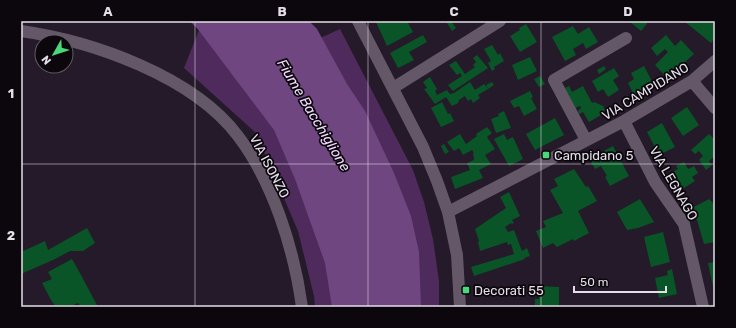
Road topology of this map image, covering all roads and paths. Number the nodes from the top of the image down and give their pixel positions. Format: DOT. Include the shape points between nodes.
graph roads {
  1 [pos="358,21"];
  2 [pos="500,21"];
  3 [pos="21,31"];
  4 [pos="626,38"];
  5 [pos="715,61"];
  6 [pos="692,81"];
  7 [pos="393,88"];
  8 [pos="715,108"];
  9 [pos="624,121"];
  10 [pos="586,140"];
  11 [pos="448,212"];
  12 [pos="302,307"];
  13 [pos="460,307"];
  14 [pos="703,307"];
  1 -- 7 [label="street"];
  2 -- 7 [label="street"];
  3 -- 12 [label="street, VIA ISONZO" via="63,39 114,55 162,75 204,102 222,119 252,156 275,203 284,229"];
  4 -- 10 [label="street" via="554,80"];
  5 -- 6 [label="street, VIA CAMPIDANO"];
  6 -- 8 [label="street"];
  6 -- 9 [label="street, VIA CAMPIDANO"];
  7 -- 11 [label="street" via="423,147"];
  9 -- 10 [label="street, VIA CAMPIDANO"];
  9 -- 14 [label="street, VIA LEGNAGO" via="655,182 684,224"];
  10 -- 11 [label="street, VIA CAMPIDANO"];
  11 -- 13 [label="street" via="457,255"];
}
